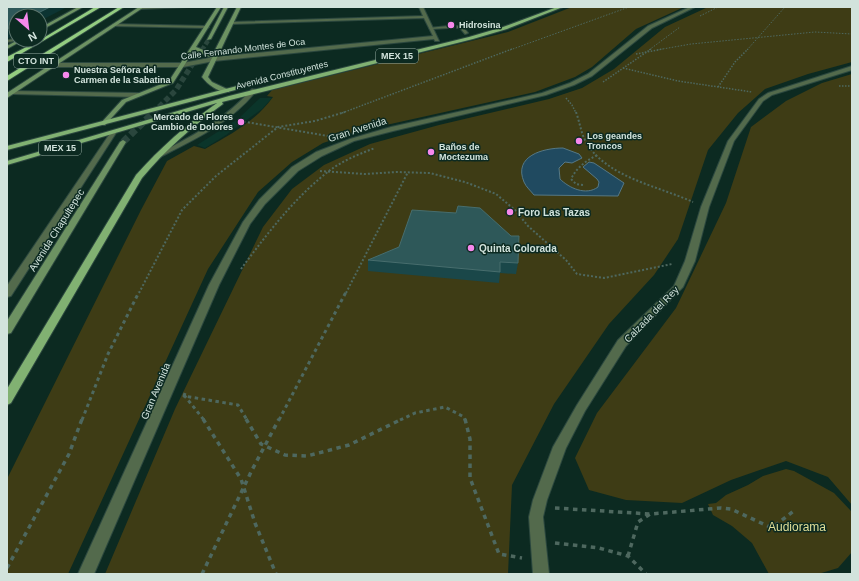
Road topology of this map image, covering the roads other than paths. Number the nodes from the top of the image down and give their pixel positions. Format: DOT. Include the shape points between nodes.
graph roads {
  1 [pos="81,7"];
  2 [pos="87,7"];
  3 [pos="99,7"];
  4 [pos="122,7"];
  5 [pos="187,7"];
  6 [pos="219,7"];
  7 [pos="226,7"];
  8 [pos="239,7"];
  9 [pos="421,7"];
  10 [pos="561,7"];
  11 [pos="693,7"];
  12 [pos="141,8"];
  13 [pos="85,15"];
  14 [pos="426,17"];
  15 [pos="232,23"];
  16 [pos="496,24"];
  17 [pos="113,25"];
  18 [pos="48,26"];
  19 [pos="191,27"];
  20 [pos="207,27"];
  21 [pos="448,27"];
  22 [pos="458,27"];
  23 [pos="431,28"];
  24 [pos="187,31"];
  25 [pos="466,33"];
  26 [pos="436,38"];
  27 [pos="209,39"];
  28 [pos="414,46"];
  29 [pos="194,48"];
  30 [pos="214,58"];
  31 [pos="7,60"];
  32 [pos="52,65"];
  33 [pos="183,65"];
  34 [pos="852,68"];
  35 [pos="7,80"];
  36 [pos="248,86"];
  37 [pos="241,87"];
  38 [pos="254,87"];
  39 [pos="10,94"];
  40 [pos="229,94"];
  41 [pos="138,95"];
  42 [pos="103,124"];
  43 [pos="113,133"];
  44 [pos="123,142"];
  45 [pos="7,148"];
  46 [pos="154,158"];
  47 [pos="7,163"];
  48 [pos="7,294"];
  49 [pos="7,330"];
  50 [pos="7,400"];
  51 [pos="541,568"];
  52 [pos="86,574"];
  1 -- 18 [label="street"];
  2 -- 13 [label="highway" via="83,10"];
  3 -- 13 [label="highway, CTO INT"];
  4 -- 35 [label="highway, CTO INT"];
  5 -- 12 [label="street"];
  6 -- 20 [label="street"];
  7 -- 27 [label="street"];
  8 -- 15 [label="street"];
  9 -- 14 [label="street"];
  10 -- 38 [label="main road, Avenida Constituyentes / MEX 15" via="471,38"];
  11 -- 52 [label="street, Gran Avenida" via="650,27 590,75 559,89 352,140 319,154 295,169 262,202 246,224 214,284"];
  12 -- 17 [label="street, CTO INT"];
  13 -- 31 [label="highway, CTO INT"];
  14 -- 15 [label="street"];
  14 -- 23 [label="street"];
  15 -- 30 [label="street"];
  16 -- 25 [label="main road, MEX 15"];
  17 -- 19 [label="lane"];
  17 -- 32 [label="street, CTO INT"];
  19 -- 20 [label="lane"];
  19 -- 24 [label="lane"];
  20 -- 29 [label="street"];
  21 -- 23 [label="lane"];
  22 -- 25 [label="lane"];
  23 -- 26 [label="street"];
  25 -- 26 [label="main road, MEX 15"];
  26 -- 28 [label="main road, MEX 15"];
  26 -- 30 [label="street, Calle Fernando Montes de Oca"];
  29 -- 30 [label="street"];
  29 -- 33 [label="street"];
  30 -- 33 [label="street, Calle Fernando Montes de Oca"];
  30 -- 40 [label="street" via="205,77 210,83"];
  32 -- 33 [label="street, Calle Fernando Montes de Oca"];
  32 -- 39 [label="street, CTO INT"];
  33 -- 41 [label="street" via="171,82"];
  34 -- 51 [label="street, Calzada del Rey" via="770,94 761,100 731,141 705,207 690,261 678,287 622,343 560,447 536,517"];
  36 -- 38 [label="main road, Avenida Constituyentes / MEX 15"];
  37 -- 40 [label="main road, Avenida Constituyentes / MEX 15"];
  38 -- 40 [label="main road, Avenida Constituyentes / MEX 15"];
  38 -- 46 [label="lane" via="226,118 205,132"];
  39 -- 41 [label="street"];
  40 -- 42 [label="main road, Avenida Constituyentes / MEX 15"];
  40 -- 43 [label="main road, Avenida Constituyentes / MEX 15"];
  40 -- 46 [label="main road"];
  41 -- 42 [label="street" via="124,101"];
  42 -- 45 [label="main road, Avenida Constituyentes / MEX 15"];
  43 -- 47 [label="main road, Avenida Constituyentes / MEX 15"];
  43 -- 48 [label="street, Avenida Chapultepec"];
  44 -- 49 [label="street, Avenida Chapultepec"];
  46 -- 50 [label="main road" via="139,177"];
}
